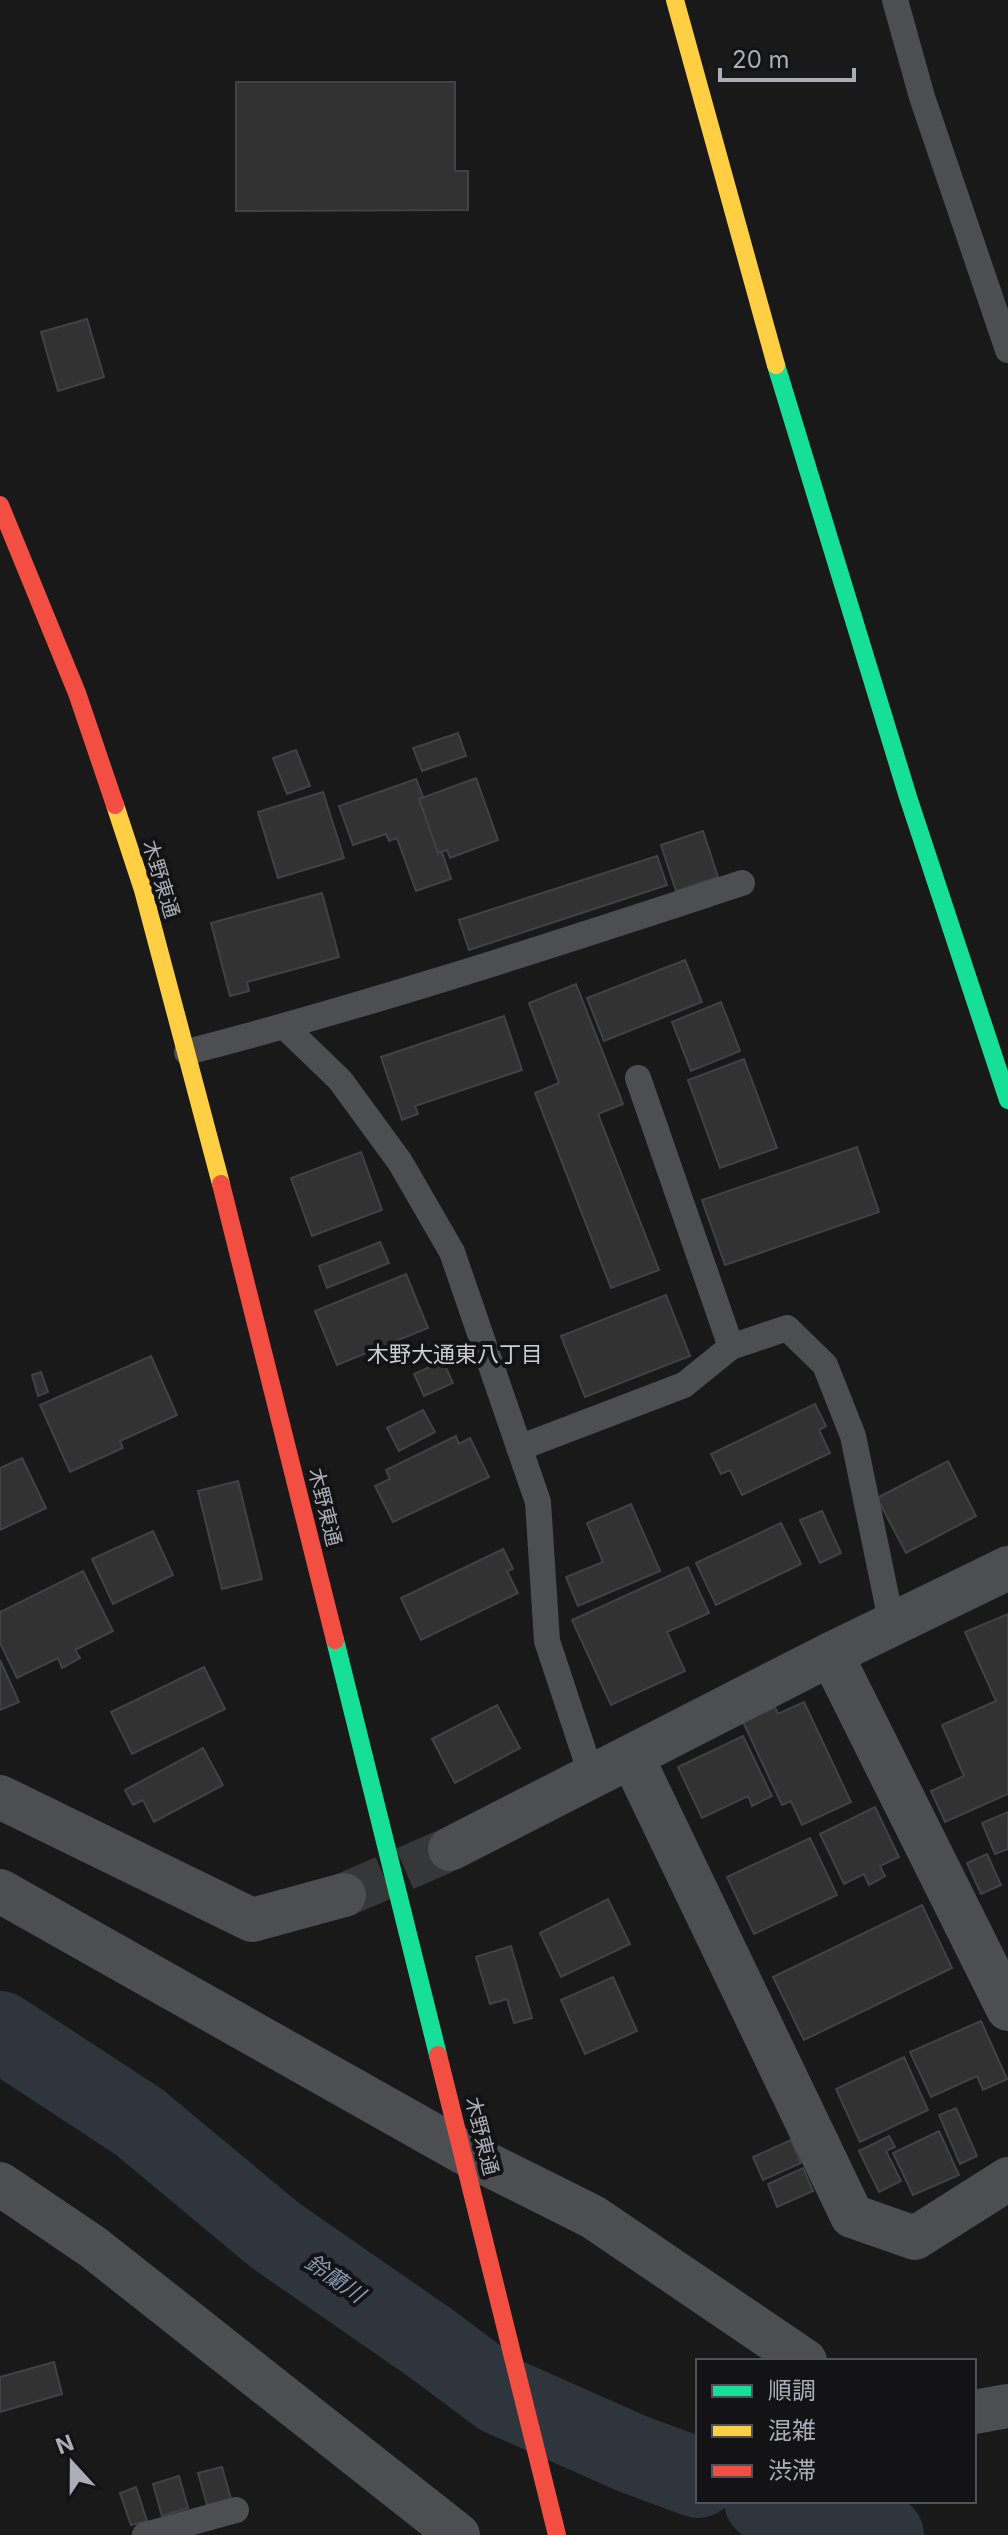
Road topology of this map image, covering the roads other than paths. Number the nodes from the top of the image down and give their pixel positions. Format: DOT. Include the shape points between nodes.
graph roads {
  1 [pos="675,0"];
  2 [pos="895,0"];
  3 [pos="1008,350"];
  4 [pos="0,505"];
  5 [pos="742,883"];
  6 [pos="285,1027"];
  7 [pos="187,1052"];
  8 [pos="638,1078"];
  9 [pos="1008,1100"];
  10 [pos="731,1347"];
  11 [pos="519,1448"];
  12 [pos="1008,1568"];
  13 [pos="892,1625"];
  14 [pos="831,1654"];
  15 [pos="632,1757"];
  16 [pos="592,1777"];
  17 [pos="0,1797"];
  18 [pos="450,1849"];
  19 [pos="0,1891"];
  20 [pos="344,1895"];
  21 [pos="1008,2009"];
  22 [pos="463,2152"];
  23 [pos="1008,2179"];
  24 [pos="0,2184"];
  25 [pos="802,2359"];
  26 [pos="1008,2406"];
  27 [pos="976,2412"];
  28 [pos="236,2510"];
  29 [pos="555,2528"];
  30 [pos="145,2535"];
  31 [pos="458,2535"];
  1 -- 9 [label="street" via="769,343 908,797"];
  2 -- 3 [label="lane" via="922,97"];
  4 -- 7 [label="street, 木野東通" via="77,693 143,890"];
  5 -- 6 [label="lane"];
  6 -- 7 [label="lane"];
  6 -- 11 [label="lane" via="340,1080 400,1162 452,1252"];
  7 -- 22 [label="street, 木野東通"];
  8 -- 10 [label="lane"];
  10 -- 11 [label="lane" via="684,1385"];
  10 -- 13 [label="lane" via="787,1328 825,1365 853,1436"];
  11 -- 16 [label="lane" via="538,1502 547,1641"];
  12 -- 13 [label="street"];
  13 -- 14 [label="street"];
  14 -- 15 [label="street"];
  14 -- 21 [label="street"];
  15 -- 16 [label="street"];
  15 -- 23 [label="street" via="852,2216 915,2238"];
  16 -- 18 [label="street"];
  17 -- 20 [label="street" via="252,1920"];
  19 -- 22 [label="street"];
  22 -- 25 [label="street" via="593,2217"];
  22 -- 29 [label="street, 木野東通"];
  24 -- 31 [label="street" via="93,2247"];
  26 -- 27 [label="street"];
  28 -- 30 [label="lane"];
}
